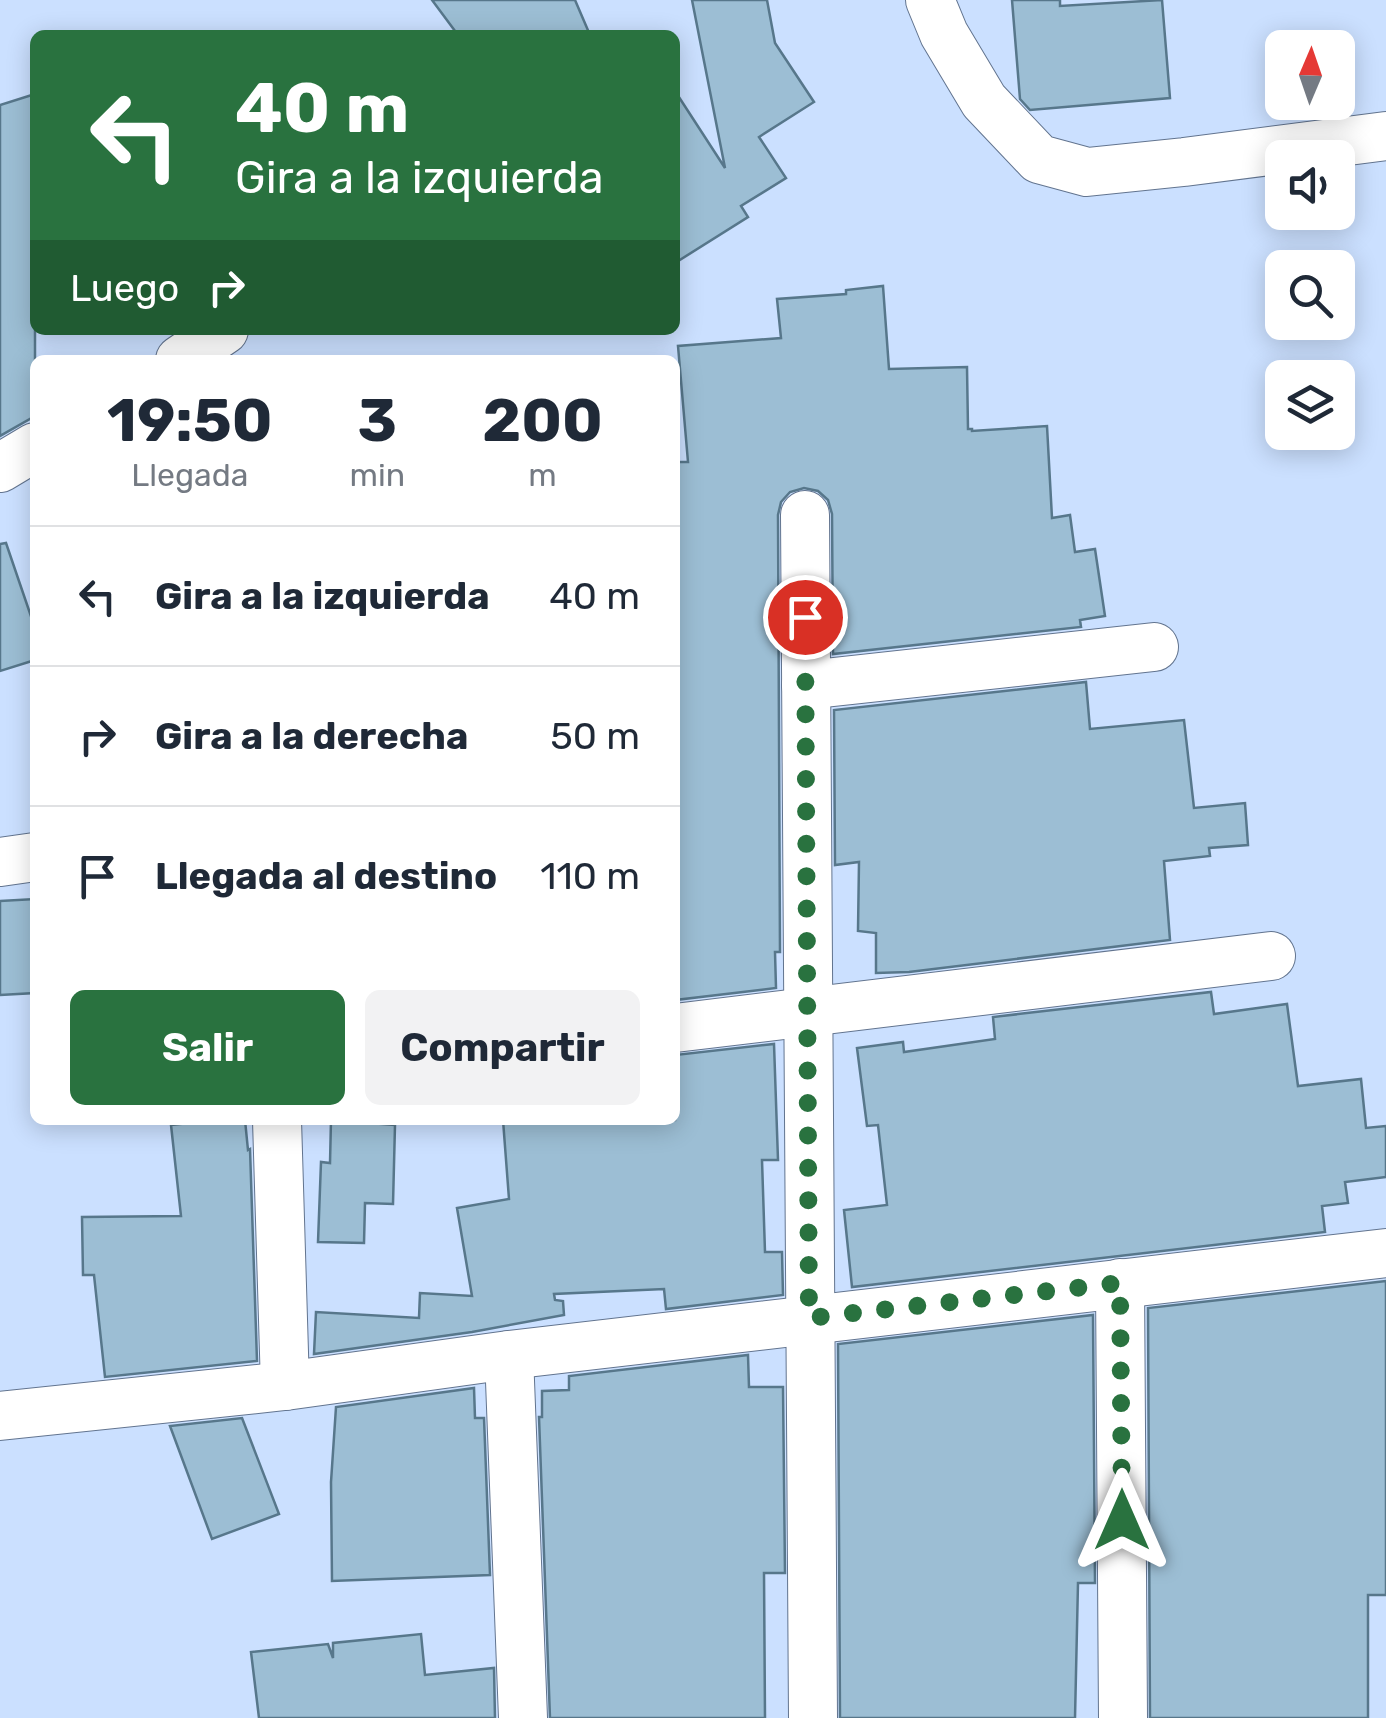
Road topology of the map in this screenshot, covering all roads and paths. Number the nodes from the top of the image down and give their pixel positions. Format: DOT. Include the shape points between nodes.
graph roads {
  1 [pos="930,0"];
  2 [pos="1386,136"];
  3 [pos="217,335"];
  4 [pos="187,355"];
  5 [pos="30,451"];
  6 [pos="0,468"];
  7 [pos="804,515"];
  8 [pos="1154,647"];
  9 [pos="806,685"];
  10 [pos="30,859"];
  11 [pos="0,862"];
  12 [pos="1271,956"];
  13 [pos="809,1012"];
  14 [pos="680,1027"];
  15 [pos="277,1125"];
  16 [pos="1386,1252"];
  17 [pos="1120,1283"];
  18 [pos="809,1318"];
  19 [pos="510,1355"];
  20 [pos="286,1386"];
  21 [pos="0,1416"];
  22 [pos="523,1718"];
  23 [pos="813,1718"];
  24 [pos="1124,1718"];
  1 -- 2 [label="street" via="984,101 1039,158 1087,172"];
  3 -- 4 [label="street"];
  5 -- 6 [label="street"];
  7 -- 9 [label="street"];
  8 -- 9 [label="street"];
  9 -- 13 [label="street"];
  10 -- 11 [label="street"];
  12 -- 13 [label="street"];
  13 -- 14 [label="street"];
  13 -- 18 [label="street"];
  15 -- 20 [label="street"];
  16 -- 17 [label="street"];
  17 -- 18 [label="street"];
  17 -- 24 [label="street"];
  18 -- 19 [label="street"];
  18 -- 23 [label="street"];
  19 -- 20 [label="street"];
  19 -- 22 [label="street"];
  20 -- 21 [label="street"];
}
